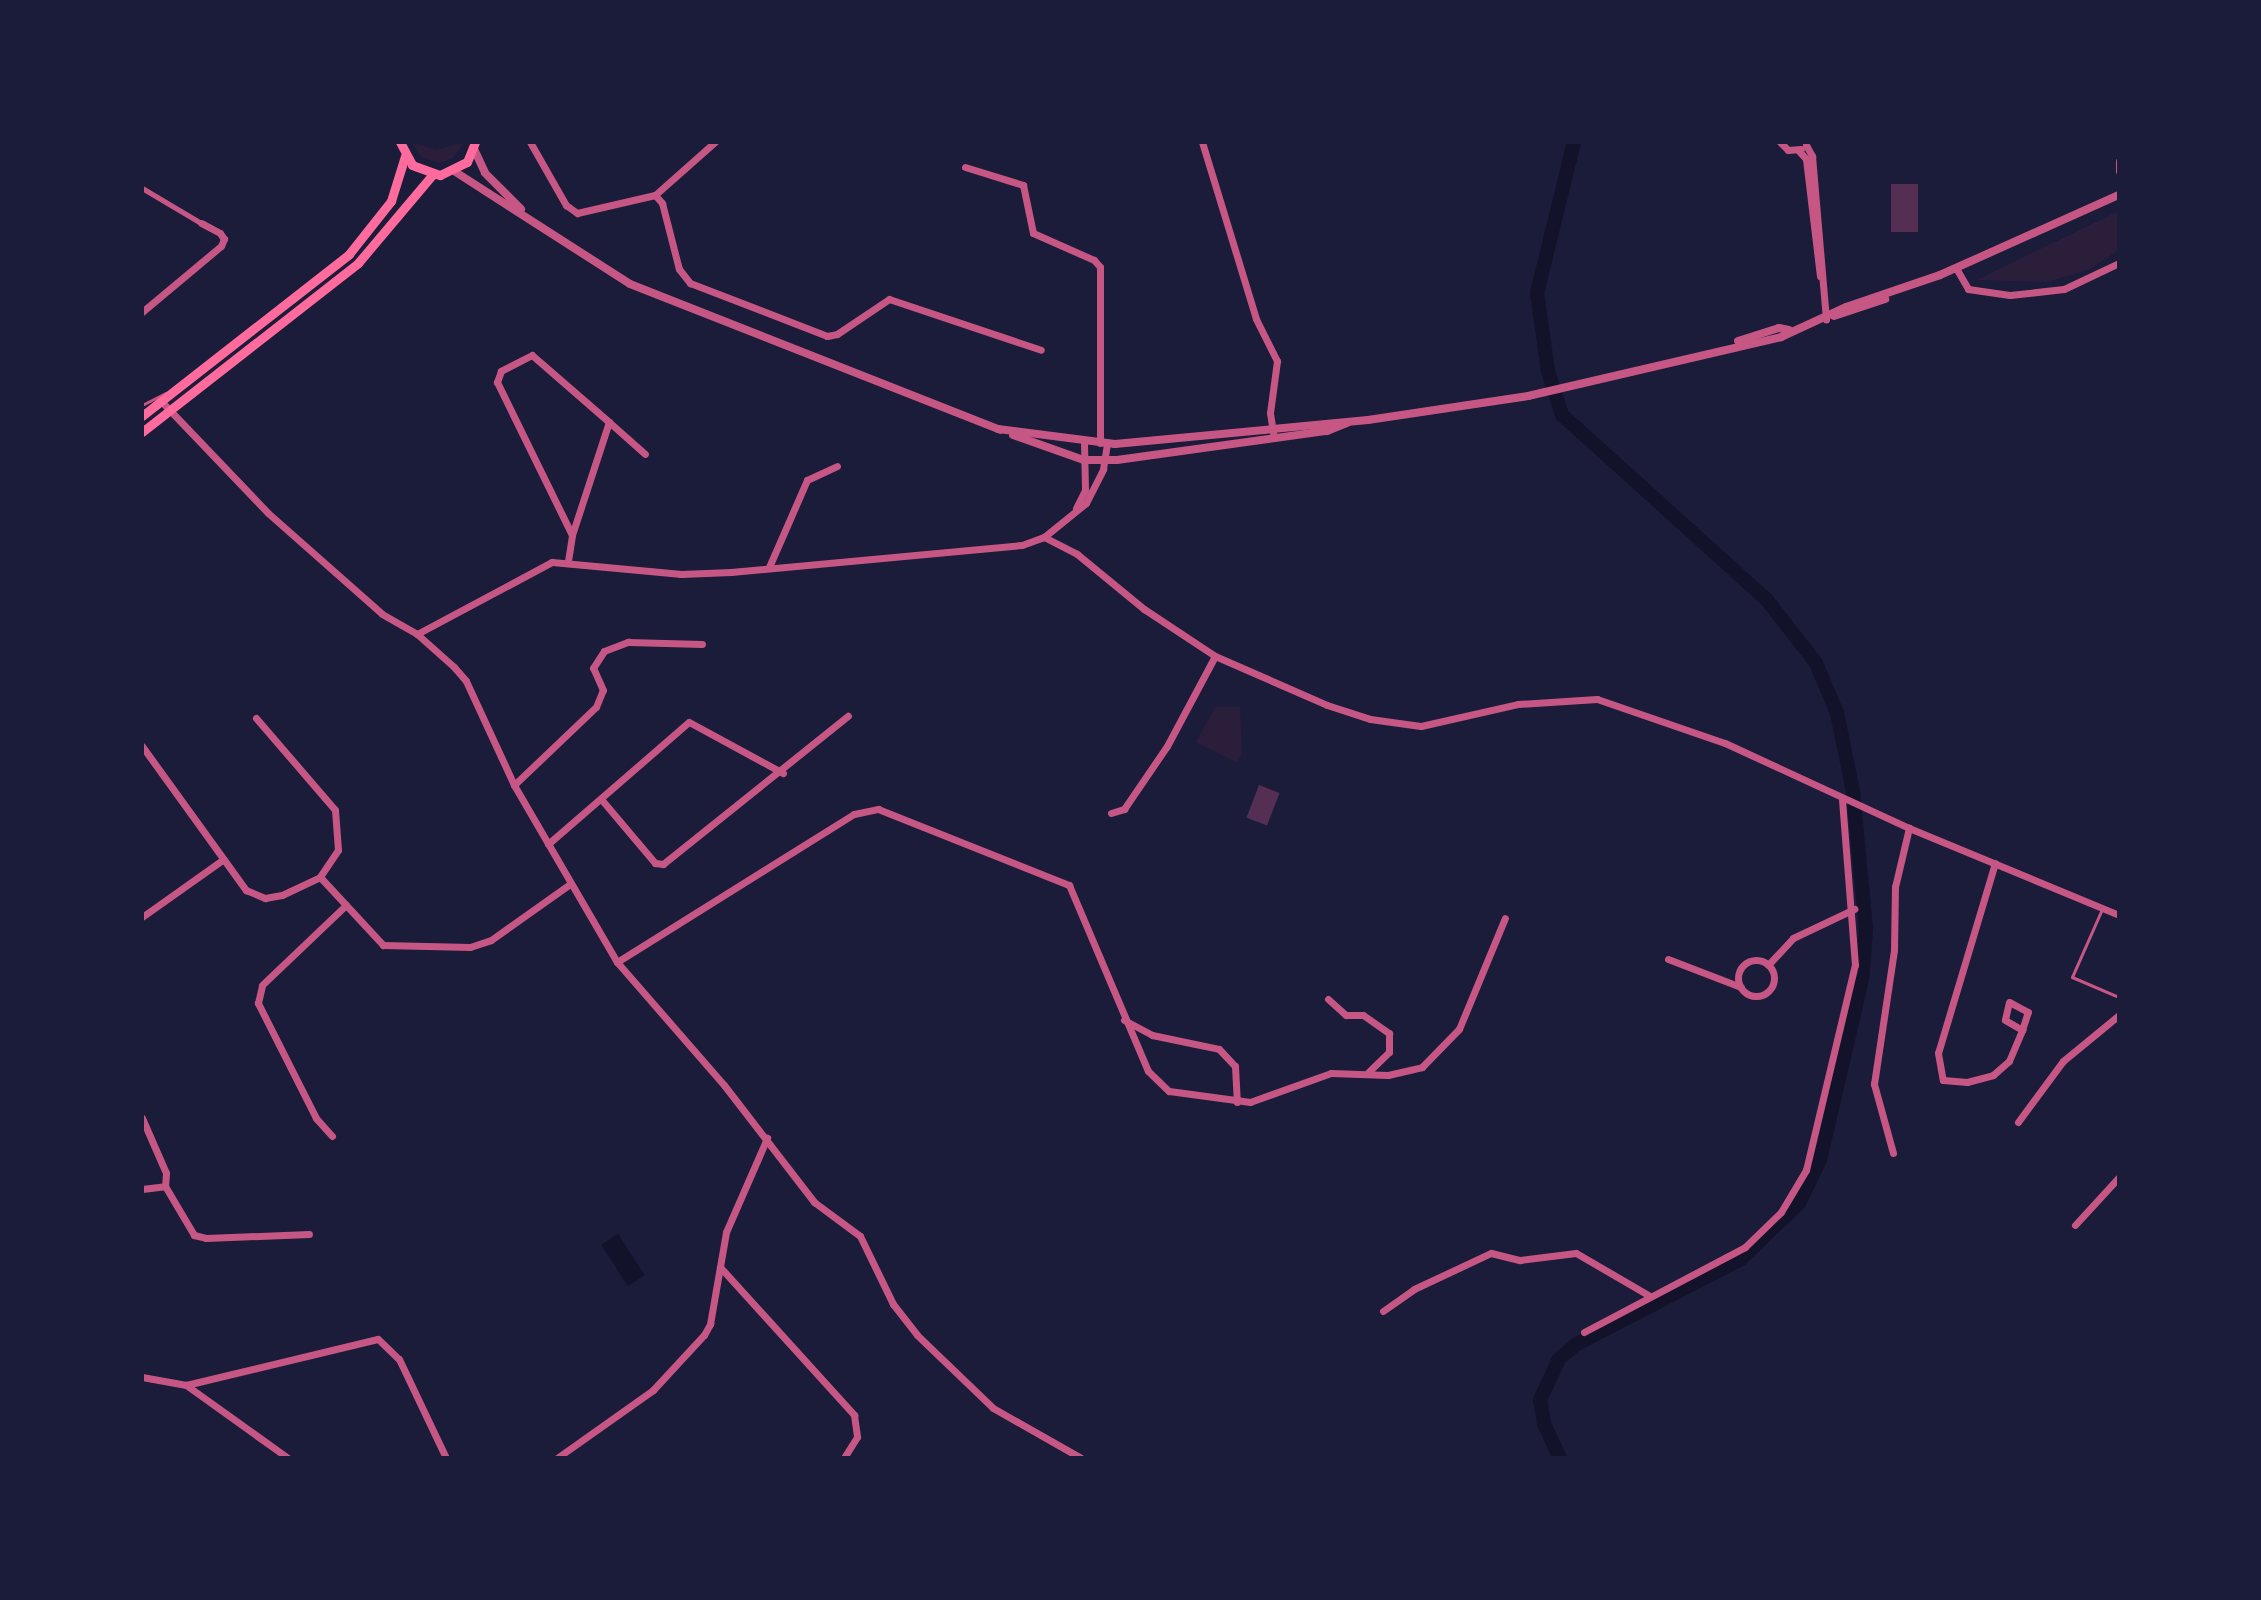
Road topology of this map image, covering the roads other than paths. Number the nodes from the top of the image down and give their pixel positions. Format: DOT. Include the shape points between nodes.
graph roads {
  1 [pos="400,142"];
  2 [pos="530,142"];
  3 [pos="715,142"];
  4 [pos="1202,142"];
  5 [pos="1780,142"];
  6 [pos="1807,143"];
  7 [pos="475,146"];
  8 [pos="1798,150"];
  9 [pos="405,156"];
  10 [pos="2119,161"];
  11 [pos="965,167"];
  12 [pos="454,171"];
  13 [pos="2119,171"];
  14 [pos="432,175"];
  15 [pos="142,188"];
  16 [pos="655,195"];
  17 [pos="2119,195"];
  18 [pos="533,221"];
  19 [pos="201,223"];
  20 [pos="2119,263"];
  21 [pos="1956,268"];
  22 [pos="1824,294"];
  23 [pos="142,312"];
  24 [pos="1829,317"];
  25 [pos="1041,350"];
  26 [pos="183,384"];
  27 [pos="161,401"];
  28 [pos="142,405"];
  29 [pos="170,410"];
  30 [pos="142,416"];
  31 [pos="609,422"];
  32 [pos="998,429"];
  33 [pos="142,432"];
  34 [pos="1273,434"];
  35 [pos="1084,443"];
  36 [pos="1104,444"];
  37 [pos="645,454"];
  38 [pos="1084,460"];
  39 [pos="1105,460"];
  40 [pos="837,466"];
  41 [pos="1065,522"];
  42 [pos="572,535"];
  43 [pos="1044,537"];
  44 [pos="568,561"];
  45 [pos="769,567"];
  46 [pos="417,634"];
  47 [pos="702,644"];
  48 [pos="1215,656"];
  49 [pos="848,716"];
  50 [pos="256,718"];
  51 [pos="142,746"];
  52 [pos="783,773"];
  53 [pos="514,785"];
  54 [pos="601,799"];
  55 [pos="1845,800"];
  56 [pos="1111,813"];
  57 [pos="1909,828"];
  58 [pos="548,844"];
  59 [pos="224,859"];
  60 [pos="1995,863"];
  61 [pos="320,877"];
  62 [pos="570,884"];
  63 [pos="346,905"];
  64 [pos="1854,909"];
  65 [pos="2103,909"];
  66 [pos="2119,915"];
  67 [pos="142,917"];
  68 [pos="1505,918"];
  69 [pos="1668,959"];
  70 [pos="617,962"];
  71 [pos="1768,965"];
  72 [pos="1741,987"];
  73 [pos="2119,997"];
  74 [pos="1328,999"];
  75 [pos="2119,1015"];
  76 [pos="1124,1020"];
  77 [pos="2022,1030"];
  78 [pos="1369,1071"];
  79 [pos="1237,1102"];
  80 [pos="142,1118"];
  81 [pos="2018,1122"];
  82 [pos="332,1136"];
  83 [pos="767,1138"];
  84 [pos="1893,1153"];
  85 [pos="2119,1177"];
  86 [pos="165,1186"];
  87 [pos="142,1189"];
  88 [pos="2075,1225"];
  89 [pos="309,1234"];
  90 [pos="720,1267"];
  91 [pos="1650,1296"];
  92 [pos="1383,1311"];
  93 [pos="1584,1332"];
  94 [pos="142,1377"];
  95 [pos="186,1385"];
  96 [pos="288,1458"];
  97 [pos="446,1458"];
  98 [pos="557,1458"];
  99 [pos="844,1458"];
  100 [pos="1081,1458"];
  1 -- 9 [label="main road"];
  2 -- 16 [label="street" via="566,205 577,213"];
  3 -- 16 [label="street"];
  4 -- 34 [label="street" via="1256,319 1277,361"];
  5 -- 8 [label="street"];
  6 -- 8 [label="street"];
  6 -- 22 [label="street"];
  7 -- 12 [label="main road"];
  7 -- 18 [label="street" via="485,173"];
  8 -- 22 [label="street" via="1806,159"];
  9 -- 14 [label="main road"];
  9 -- 26 [label="main road" via="391,201 349,254"];
  10 -- 13 [label="street"];
  11 -- 36 [label="street" via="1023,185 1033,233 1100,267"];
  12 -- 14 [label="main road"];
  12 -- 18 [label="street"];
  14 -- 29 [label="main road" via="358,263"];
  15 -- 19 [label="street"];
  16 -- 25 [label="street" via="662,203 679,269 690,283 827,336 889,299"];
  17 -- 21 [label="street"];
  18 -- 32 [label="street" via="586,260 663,299"];
  19 -- 23 [label="street" via="220,233 221,246"];
  20 -- 21 [label="street" via="2064,289 2010,295 1968,289"];
  21 -- 24 [label="street" via="1857,312"];
  22 -- 24 [label="street"];
  24 -- 34 [label="street" via="1774,339 1544,391"];
  26 -- 27 [label="main road"];
  26 -- 28 [label="lane"];
  27 -- 29 [label="street"];
  27 -- 30 [label="main road"];
  29 -- 33 [label="main road"];
  29 -- 46 [label="street" via="268,513 382,614"];
  31 -- 37 [label="street"];
  31 -- 42 [label="street"];
  31 -- 42 [label="street" via="532,355 501,371 497,382"];
  32 -- 35 [label="street"];
  32 -- 38 [label="street"];
  34 -- 36 [label="street"];
  34 -- 39 [label="street"];
  35 -- 36 [label="street"];
  35 -- 38 [label="street"];
  36 -- 39 [label="street"];
  38 -- 39 [label="street"];
  38 -- 41 [label="street" via="1084,496"];
  39 -- 41 [label="street" via="1091,495"];
  40 -- 45 [label="street" via="807,480"];
  41 -- 43 [label="street"];
  42 -- 44 [label="street"];
  43 -- 45 [label="street" via="942,556"];
  43 -- 48 [label="street" via="1077,554 1144,609"];
  44 -- 45 [label="street" via="681,574"];
  44 -- 46 [label="street" via="532,571"];
  46 -- 53 [label="street" via="466,681"];
  47 -- 53 [label="street" via="628,642 604,651 593,668 603,690 596,707"];
  48 -- 55 [label="street" via="1327,705 1396,724 1421,726 1518,704 1597,699 1725,743"];
  48 -- 56 [label="street" via="1167,746 1124,809"];
  49 -- 52 [label="street"];
  50 -- 61 [label="street" via="335,810 338,850"];
  51 -- 59 [label="street"];
  52 -- 54 [label="street" via="689,722"];
  52 -- 54 [label="street" via="663,864 655,863"];
  53 -- 58 [label="street"];
  54 -- 58 [label="street"];
  55 -- 57 [label="street"];
  55 -- 64 [label="street"];
  57 -- 60 [label="street"];
  57 -- 84 [label="street" via="1895,887 1894,950 1874,1084"];
  58 -- 62 [label="street"];
  59 -- 61 [label="street" via="246,890 265,898"];
  59 -- 67 [label="street"];
  60 -- 65 [label="street"];
  60 -- 77 [label="street" via="1938,1053 1943,1080 1967,1082 2001,1071"];
  61 -- 63 [label="street"];
  62 -- 63 [label="street" via="491,940 470,947 383,945"];
  62 -- 70 [label="street"];
  63 -- 82 [label="street" via="262,985 258,1003 316,1118"];
  64 -- 71 [label="street" via="1793,938"];
  64 -- 91 [label="street" via="1855,965 1806,1170 1758,1236 1731,1256"];
  65 -- 66 [label="street"];
  65 -- 73 [label="lane" via="2072,977"];
  68 -- 78 [label="street" via="1459,1029 1422,1067 1388,1075"];
  69 -- 72 [label="street"];
  70 -- 76 [label="street" via="854,814 878,809 1069,885"];
  70 -- 83 [label="street"];
  71 -- 72 [label="street" via="1758,961 1743,967"];
  71 -- 72 [label="street" via="1774,981 1768,992 1756,996"];
  74 -- 78 [label="street" via="1346,1015 1363,1015 1389,1033 1389,1052"];
  75 -- 81 [label="street" via="2063,1061"];
  76 -- 79 [label="street" via="1142,1062 1169,1091"];
  76 -- 79 [label="street" via="1152,1035 1219,1049 1235,1066"];
  78 -- 79 [label="street" via="1331,1073 1264,1100"];
  80 -- 86 [label="street" via="166,1173"];
  83 -- 90 [label="street" via="726,1232"];
  83 -- 100 [label="street" via="814,1202 860,1236 893,1304 946,1365 1003,1414"];
  85 -- 88 [label="street"];
  86 -- 87 [label="street"];
  86 -- 89 [label="street" via="194,1235 245,1240 258,1233"];
  90 -- 98 [label="street" via="704,1335 653,1390"];
  90 -- 99 [label="street" via="854,1415 857,1437"];
  91 -- 92 [label="street" via="1576,1253 1520,1260 1491,1253 1414,1289"];
  91 -- 93 [label="street"];
  94 -- 95 [label="street"];
  95 -- 96 [label="street"];
  95 -- 97 [label="street" via="378,1339 399,1359"];
}
